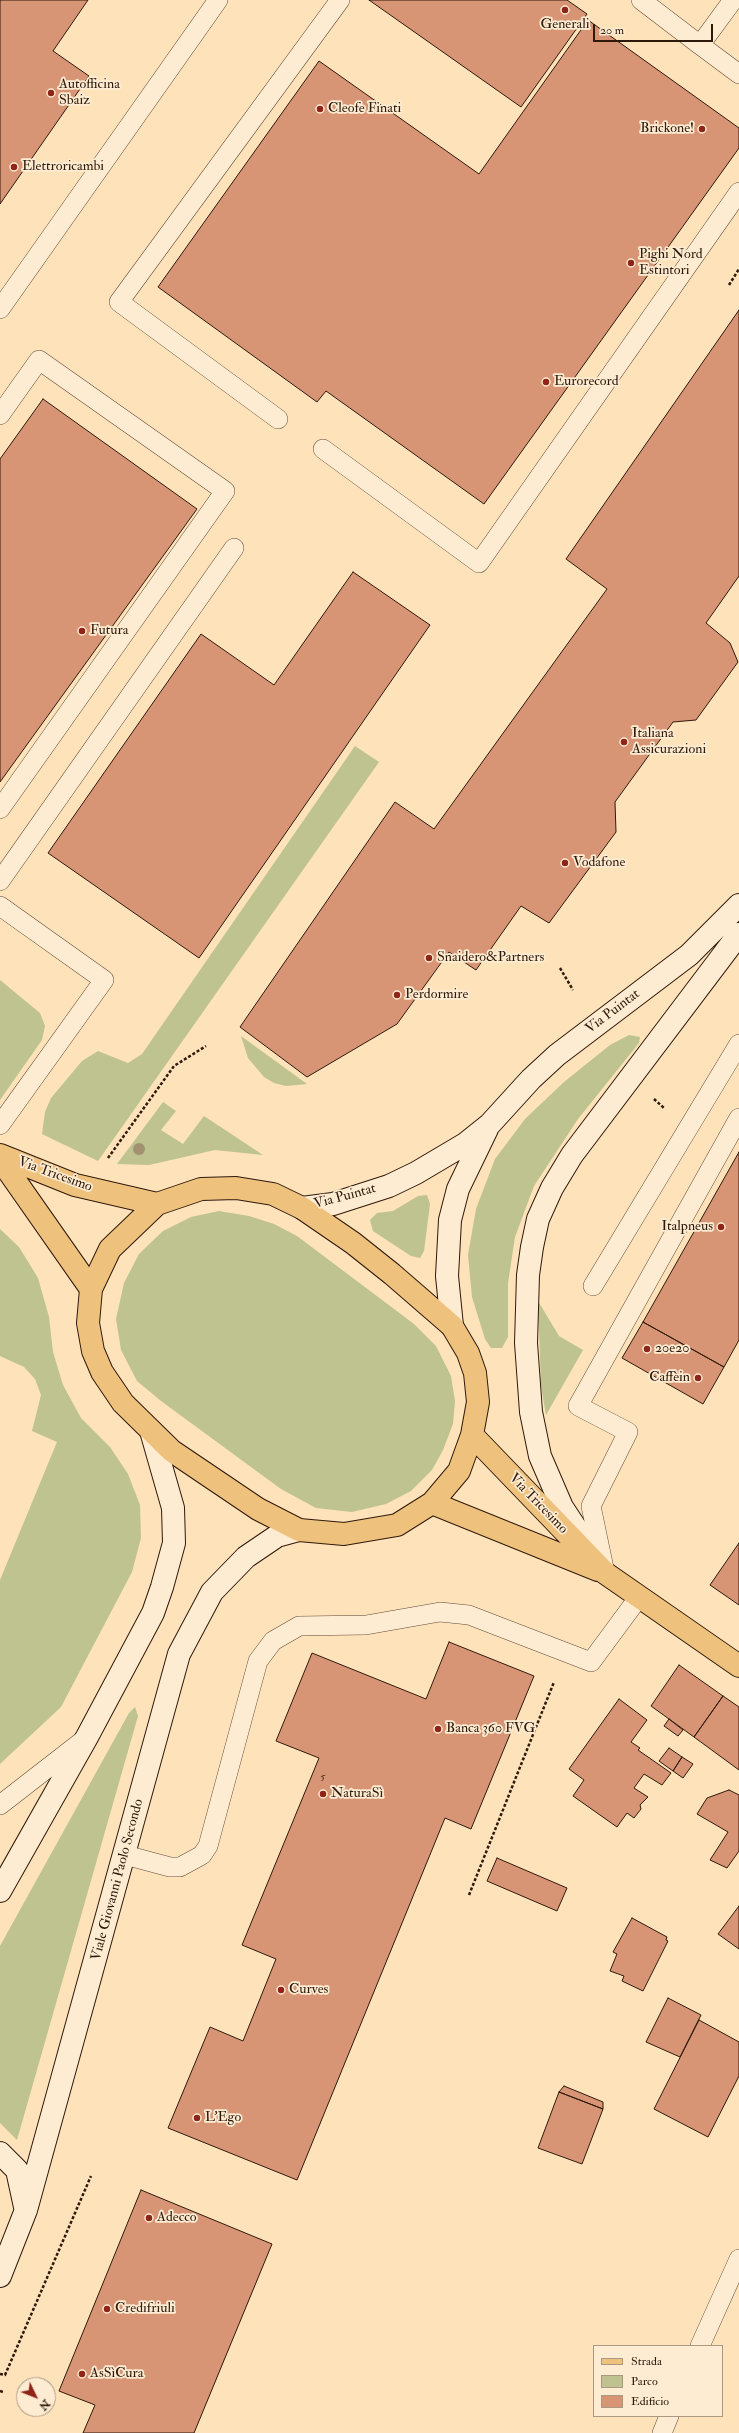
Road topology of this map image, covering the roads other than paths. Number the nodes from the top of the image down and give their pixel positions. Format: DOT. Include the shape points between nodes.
graph roads {
  1 [pos="218,0"];
  2 [pos="340,0"];
  3 [pos="640,0"];
  4 [pos="733,0"];
  5 [pos="700,45"];
  6 [pos="739,74"];
  7 [pos="739,192"];
  8 [pos="0,309"];
  9 [pos="0,416"];
  10 [pos="278,419"];
  11 [pos="323,449"];
  12 [pos="234,548"];
  13 [pos="0,809"];
  14 [pos="0,881"];
  15 [pos="739,905"];
  16 [pos="0,906"];
  17 [pos="739,934"];
  18 [pos="739,1044"];
  19 [pos="739,1118"];
  20 [pos="490,1124"];
  21 [pos="0,1125"];
  22 [pos="0,1155"];
  23 [pos="0,1159"];
  24 [pos="157,1204"];
  25 [pos="302,1208"];
  26 [pos="594,1286"];
  27 [pos="91,1289"];
  28 [pos="452,1326"];
  29 [pos="150,1431"];
  30 [pos="472,1435"];
  31 [pos="432,1503"];
  32 [pos="299,1530"];
  33 [pos="605,1573"];
  34 [pos="639,1597"];
  35 [pos="739,1666"];
  36 [pos="88,1737"];
  37 [pos="0,1805"];
  38 [pos="125,1855"];
  39 [pos="0,1891"];
  40 [pos="0,2153"];
  41 [pos="26,2210"];
  42 [pos="739,2259"];
  43 [pos="0,2276"];
  44 [pos="700,2345"];
  45 [pos="669,2417"];
  46 [pos="662,2433"];
  1 -- 8 [label="lane"];
  2 -- 10 [label="lane" via="119,302"];
  3 -- 5 [label="lane"];
  4 -- 5 [label="lane"];
  5 -- 6 [label="lane"];
  7 -- 11 [label="lane" via="479,563"];
  9 -- 13 [label="lane" via="39,360 225,491"];
  12 -- 14 [label="lane"];
  15 -- 20 [label="main road, Via Puintat" via="689,955 557,1055 526,1083"];
  16 -- 21 [label="lane" via="104,980"];
  17 -- 33 [label="main road" via="572,1155 552,1188 538,1219 532,1247 528,1275 526,1343 531,1412 540,1456 562,1507"];
  18 -- 26 [label="lane"];
  19 -- 33 [label="lane" via="578,1406 628,1432 591,1506"];
  20 -- 25 [label="main road, Via Puintat" via="465,1144 416,1174 333,1204"];
  20 -- 28 [label="main road, Via Puintat" via="458,1189 450,1220 447,1276"];
  22 -- 24 [label="main road, Via Tricesimo" via="75,1185"];
  23 -- 27 [label="main road, Via Tricesimo"];
  24 -- 25 [label="main road" via="201,1189 236,1188 272,1194"];
  24 -- 27 [label="main road" via="110,1249"];
  25 -- 28 [label="main road" via="386,1269"];
  27 -- 29 [label="main road" via="88,1324 93,1351 102,1372 123,1403"];
  28 -- 30 [label="main road" via="468,1354 475,1373 478,1402"];
  29 -- 32 [label="main road" via="172,1451 258,1509"];
  29 -- 36 [label="main road" via="173,1508 174,1543 153,1613"];
  30 -- 31 [label="main road" via="459,1471"];
  30 -- 33 [label="main road, Via Tricesimo"];
  31 -- 32 [label="main road" via="397,1525 344,1534"];
  31 -- 33 [label="main road, Via Tricesimo"];
  32 -- 38 [label="main road, Viale Giovanni Paolo Secondo" via="277,1536 246,1557 212,1592 182,1647"];
  33 -- 34 [label="main road, Via Tricesimo"];
  34 -- 35 [label="main road, Via Tricesimo"];
  34 -- 38 [label="lane" via="591,1662 469,1615 440,1612 366,1625 299,1626 273,1641 258,1662 208,1846 202,1855 180,1867 170,1867"];
  36 -- 37 [label="lane"];
  36 -- 39 [label="main road"];
  38 -- 41 [label="main road, Viale Giovanni Paolo Secondo"];
  40 -- 41 [label="main road" via="17,2170"];
  41 -- 43 [label="main road, Viale Giovanni Paolo Secondo"];
  42 -- 44 [label="lane"];
  45 -- 46 [label="lane"];
}
